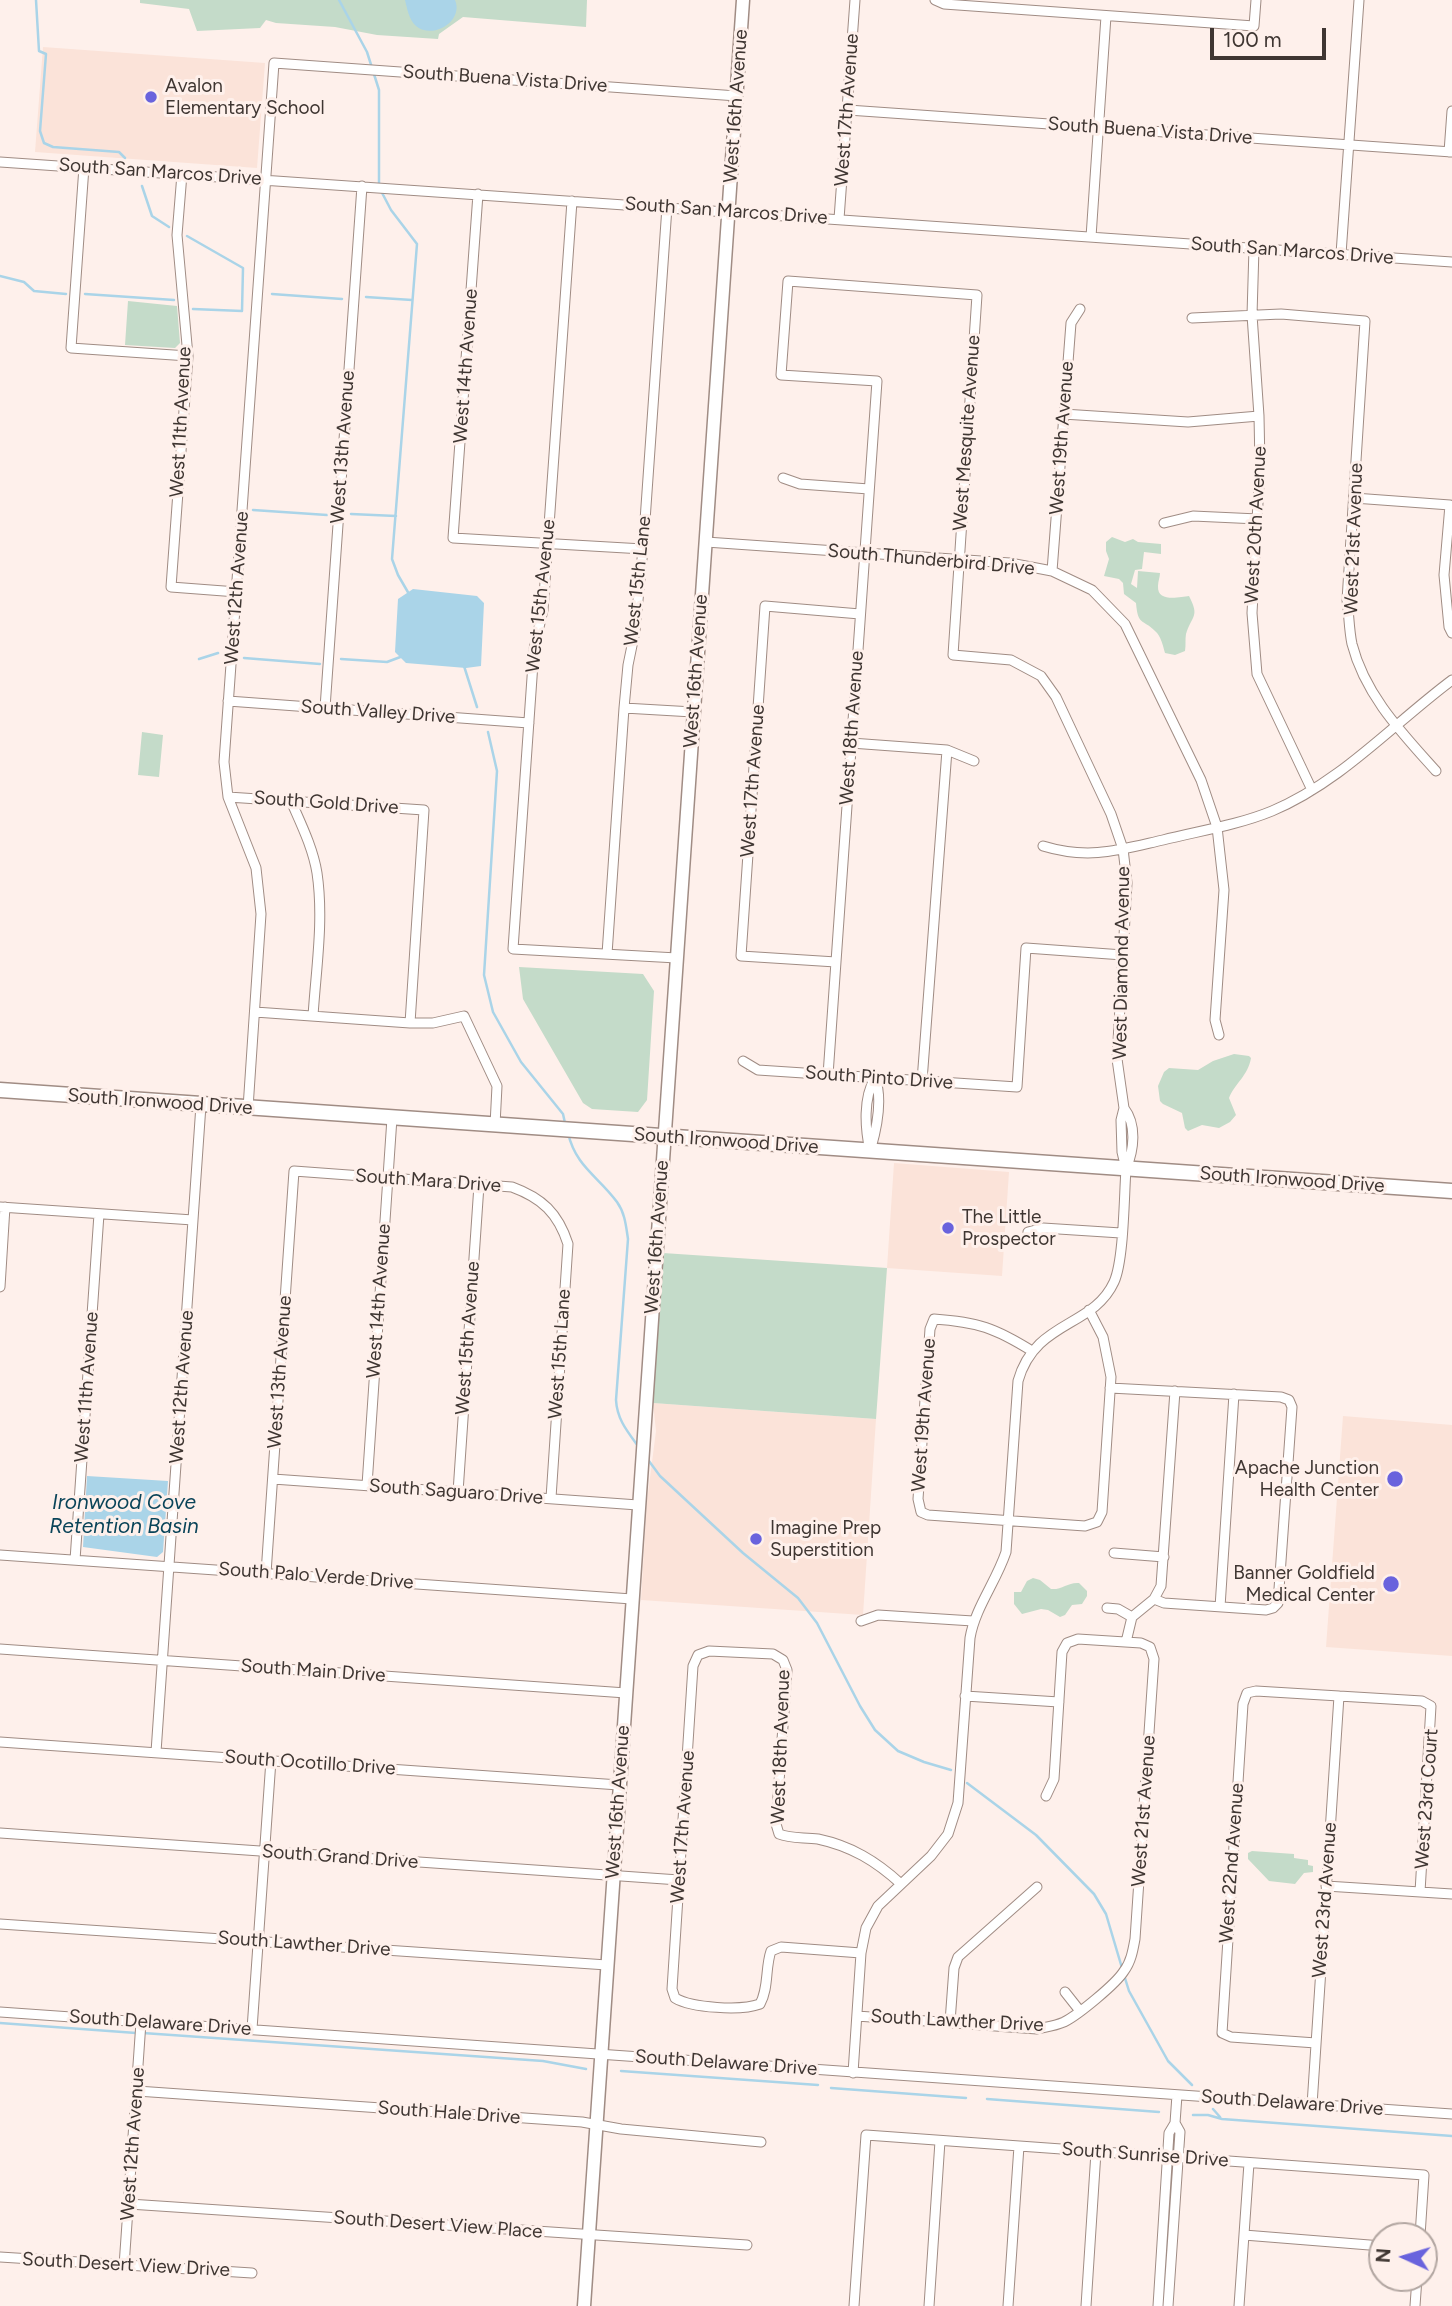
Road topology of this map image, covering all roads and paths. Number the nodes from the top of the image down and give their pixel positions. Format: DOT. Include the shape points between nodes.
graph roads {
  1 [pos="743,0"];
  2 [pos="855,0"];
  3 [pos="935,0"];
  4 [pos="1256,0"];
  5 [pos="1359,0"];
  6 [pos="966,3"];
  7 [pos="1107,16"];
  8 [pos="274,63"];
  9 [pos="737,96"];
  10 [pos="848,110"];
  11 [pos="1452,111"];
  12 [pos="1099,128"];
  13 [pos="1349,145"];
  14 [pos="1451,152"];
  15 [pos="0,162"];
  16 [pos="85,167"];
  17 [pos="182,174"];
  18 [pos="265,180"];
  19 [pos="362,186"];
  20 [pos="478,194"];
  21 [pos="572,201"];
  22 [pos="667,207"];
  23 [pos="728,211"];
  24 [pos="839,219"];
  25 [pos="1091,237"];
  26 [pos="1254,248"];
  27 [pos="1341,254"];
  28 [pos="1452,262"];
  29 [pos="1080,309"];
  30 [pos="1252,315"];
  31 [pos="1192,318"];
  32 [pos="188,356"];
  33 [pos="877,381"];
  34 [pos="1063,414"];
  35 [pos="1259,416"];
  36 [pos="783,478"];
  37 [pos="869,489"];
  38 [pos="1354,498"];
  39 [pos="1258,519"];
  40 [pos="1164,523"];
  41 [pos="706,542"];
  42 [pos="548,543"];
  43 [pos="643,549"];
  44 [pos="865,554"];
  45 [pos="959,560"];
  46 [pos="1052,571"];
  47 [pos="237,592"];
  48 [pos="860,614"];
  49 [pos="1452,633"];
  50 [pos="953,655"];
  51 [pos="1452,680"];
  52 [pos="228,701"];
  53 [pos="325,708"];
  54 [pos="624,708"];
  55 [pos="693,712"];
  56 [pos="529,723"];
  57 [pos="1396,727"];
  58 [pos="851,743"];
  59 [pos="947,750"];
  60 [pos="974,761"];
  61 [pos="1436,771"];
  62 [pos="1312,789"];
  63 [pos="228,797"];
  64 [pos="291,801"];
  65 [pos="1217,827"];
  66 [pos="1043,846"];
  67 [pos="1124,849"];
  68 [pos="607,954"];
  69 [pos="1124,955"];
  70 [pos="677,958"];
  71 [pos="836,962"];
  72 [pos="255,1012"];
  73 [pos="313,1016"];
  74 [pos="410,1023"];
  75 [pos="1219,1035"];
  76 [pos="743,1061"];
  77 [pos="828,1075"];
  78 [pos="875,1078"];
  79 [pos="922,1081"];
  80 [pos="0,1090"];
  81 [pos="201,1105"];
  82 [pos="248,1108"];
  83 [pos="392,1118"];
  84 [pos="495,1125"];
  85 [pos="664,1136"];
  86 [pos="870,1151"];
  87 [pos="1126,1169"];
  88 [pos="294,1171"];
  89 [pos="387,1178"];
  90 [pos="479,1185"];
  91 [pos="1452,1191"];
  92 [pos="3,1207"];
  93 [pos="99,1214"];
  94 [pos="553,1214"];
  95 [pos="193,1220"];
  96 [pos="1028,1232"];
  97 [pos="1121,1233"];
  98 [pos="0,1287"];
  99 [pos="1089,1310"];
  100 [pos="1032,1351"];
  101 [pos="1110,1388"];
  102 [pos="1175,1391"];
  103 [pos="1234,1394"];
  104 [pos="273,1479"];
  105 [pos="366,1485"];
  106 [pos="458,1492"];
  107 [pos="551,1498"];
  108 [pos="638,1505"];
  109 [pos="1009,1521"];
  110 [pos="1114,1553"];
  111 [pos="0,1555"];
  112 [pos="1164,1557"];
  113 [pos="75,1560"];
  114 [pos="169,1566"];
  115 [pos="266,1573"];
  116 [pos="632,1599"];
  117 [pos="1154,1600"];
  118 [pos="1220,1607"];
  119 [pos="1107,1608"];
  120 [pos="1132,1617"];
  121 [pos="861,1621"];
  122 [pos="973,1621"];
  123 [pos="1126,1642"];
  124 [pos="0,1649"];
  125 [pos="163,1660"];
  126 [pos="783,1660"];
  127 [pos="626,1693"];
  128 [pos="965,1696"];
  129 [pos="1339,1696"];
  130 [pos="1059,1702"];
  131 [pos="0,1742"];
  132 [pos="156,1752"];
  133 [pos="271,1760"];
  134 [pos="619,1785"];
  135 [pos="1046,1796"];
  136 [pos="0,1833"];
  137 [pos="264,1851"];
  138 [pos="613,1875"];
  139 [pos="679,1880"];
  140 [pos="901,1884"];
  141 [pos="1326,1886"];
  142 [pos="1037,1887"];
  143 [pos="1420,1892"];
  144 [pos="1452,1894"];
  145 [pos="0,1924"];
  146 [pos="258,1941"];
  147 [pos="861,1952"];
  148 [pos="607,1965"];
  149 [pos="1124,1973"];
  150 [pos="1065,1992"];
  151 [pos="1080,2011"];
  152 [pos="0,2012"];
  153 [pos="857,2016"];
  154 [pos="950,2022"];
  155 [pos="252,2029"];
  156 [pos="141,2030"];
  157 [pos="1316,2043"];
  158 [pos="601,2054"];
  159 [pos="853,2073"];
  160 [pos="137,2091"];
  161 [pos="1181,2095"];
  162 [pos="1312,2105"];
  163 [pos="1452,2114"];
  164 [pos="1175,2123"];
  165 [pos="596,2125"];
  166 [pos="940,2141"];
  167 [pos="761,2142"];
  168 [pos="1019,2146"];
  169 [pos="1096,2152"];
  170 [pos="1168,2157"];
  171 [pos="1178,2158"];
  172 [pos="1249,2163"];
  173 [pos="129,2204"];
  174 [pos="1421,2222"];
  175 [pos="588,2235"];
  176 [pos="1244,2235"];
  177 [pos="747,2245"];
  178 [pos="1368,2245"];
  179 [pos="0,2257"];
  180 [pos="124,2266"];
  181 [pos="252,2273"];
  182 [pos="584,2306"];
  183 [pos="854,2306"];
  184 [pos="929,2306"];
  185 [pos="1008,2306"];
  186 [pos="1086,2306"];
  187 [pos="1158,2306"];
  188 [pos="1168,2306"];
  189 [pos="1240,2306"];
  1 -- 9 [label="street, West 16th Avenue"];
  2 -- 10 [label="street, West 17th Avenue"];
  3 -- 6 [label="street"];
  4 -- 7 [label="street" via="1254,26"];
  5 -- 13 [label="street"];
  6 -- 7 [label="street"];
  7 -- 12 [label="street"];
  8 -- 9 [label="street, South Buena Vista Drive"];
  8 -- 18 [label="street, West 12th Avenue"];
  9 -- 23 [label="street, West 16th Avenue"];
  10 -- 12 [label="street, South Buena Vista Drive"];
  10 -- 24 [label="street, West 17th Avenue"];
  11 -- 14 [label="street"];
  12 -- 13 [label="street, South Buena Vista Drive"];
  12 -- 25 [label="street"];
  13 -- 14 [label="street, South Buena Vista Drive"];
  13 -- 27 [label="street"];
  15 -- 16 [label="street, South San Marcos Drive"];
  16 -- 17 [label="street, South San Marcos Drive"];
  16 -- 32 [label="street" via="71,348"];
  17 -- 18 [label="street, South San Marcos Drive"];
  17 -- 32 [label="street, West 11th Avenue" via="177,235"];
  18 -- 19 [label="street, South San Marcos Drive"];
  18 -- 47 [label="street, West 12th Avenue"];
  19 -- 20 [label="street, South San Marcos Drive"];
  19 -- 53 [label="street, West 13th Avenue"];
  20 -- 21 [label="street, South San Marcos Drive"];
  20 -- 42 [label="street, West 14th Avenue" via="453,538"];
  21 -- 22 [label="street, South San Marcos Drive"];
  21 -- 42 [label="street, West 15th Avenue"];
  22 -- 23 [label="street, South San Marcos Drive"];
  22 -- 43 [label="street, West 15th Lane"];
  23 -- 24 [label="street, South San Marcos Drive"];
  23 -- 41 [label="street, West 16th Avenue"];
  24 -- 25 [label="street, South San Marcos Drive"];
  25 -- 26 [label="street, South San Marcos Drive"];
  26 -- 27 [label="street, South San Marcos Drive"];
  26 -- 30 [label="street, West 20th Avenue"];
  27 -- 28 [label="street, South San Marcos Drive"];
  29 -- 34 [label="street, West 19th Avenue" via="1071,323"];
  30 -- 31 [label="street"];
  30 -- 35 [label="street, West 20th Avenue"];
  30 -- 38 [label="street, West 21st Avenue" via="1366,321"];
  32 -- 47 [label="street, West 11th Avenue" via="171,587"];
  33 -- 37 [label="street, West 18th Avenue"];
  33 -- 45 [label="street, West Mesquite Avenue" via="781,375 788,281 977,295"];
  34 -- 35 [label="street" via="1188,422"];
  34 -- 46 [label="street, West 19th Avenue"];
  35 -- 39 [label="street, West 20th Avenue"];
  36 -- 37 [label="street" via="800,484"];
  37 -- 44 [label="street, West 18th Avenue"];
  38 -- 49 [label="street" via="1450,505 1444,575"];
  38 -- 57 [label="street, West 21st Avenue" via="1347,600 1352,644 1369,688"];
  39 -- 40 [label="street" via="1193,516"];
  39 -- 62 [label="street, West 20th Avenue" via="1252,613 1257,674"];
  41 -- 44 [label="street, South Thunderbird Drive"];
  41 -- 55 [label="street, West 16th Avenue"];
  42 -- 43 [label="street"];
  42 -- 56 [label="street, West 15th Avenue"];
  43 -- 54 [label="street, West 15th Lane"];
  44 -- 45 [label="street, South Thunderbird Drive"];
  44 -- 48 [label="street, West 18th Avenue"];
  45 -- 46 [label="street, South Thunderbird Drive" via="1010,562"];
  45 -- 50 [label="street, West Mesquite Avenue"];
  46 -- 65 [label="street, South Thunderbird Drive" via="1093,590 1125,624 1201,779"];
  47 -- 52 [label="street, West 12th Avenue"];
  48 -- 58 [label="street, West 18th Avenue"];
  48 -- 71 [label="street, West 17th Avenue" via="765,606 741,956"];
  50 -- 67 [label="street, West Diamond Avenue" via="1011,660 1041,676 1056,697"];
  51 -- 57 [label="street"];
  52 -- 53 [label="street, South Valley Drive"];
  52 -- 63 [label="street, West 12th Avenue" via="224,762"];
  53 -- 56 [label="street, South Valley Drive"];
  54 -- 55 [label="street"];
  54 -- 68 [label="street, West 15th Lane"];
  55 -- 70 [label="street, West 16th Avenue"];
  56 -- 68 [label="street, West 15th Avenue" via="513,949"];
  57 -- 61 [label="street, West 21st Avenue"];
  57 -- 62 [label="street"];
  58 -- 59 [label="street"];
  58 -- 71 [label="street, West 18th Avenue"];
  59 -- 60 [label="street"];
  59 -- 79 [label="street"];
  62 -- 65 [label="street" via="1271,811"];
  63 -- 64 [label="street, South Gold Drive"];
  63 -- 72 [label="street, West 12th Avenue" via="256,869 261,914"];
  64 -- 73 [label="street" via="316,871 320,913"];
  64 -- 74 [label="street, South Gold Drive" via="424,810"];
  65 -- 67 [label="street"];
  65 -- 75 [label="street, South Thunderbird Drive" via="1224,890 1215,1020"];
  66 -- 67 [label="street" via="1091,855"];
  67 -- 69 [label="street, West Diamond Avenue"];
  68 -- 70 [label="street"];
  69 -- 79 [label="street, South Pinto Drive" via="1026,948 1017,1087"];
  69 -- 87 [label="street, West Diamond Avenue" via="1117,1059"];
  70 -- 85 [label="street, West 16th Avenue"];
  71 -- 77 [label="street, West 18th Avenue"];
  72 -- 73 [label="street"];
  72 -- 82 [label="street, West 12th Avenue"];
  73 -- 74 [label="street"];
  74 -- 84 [label="street" via="464,1016 497,1086"];
  76 -- 77 [label="street, South Pinto Drive" via="758,1070"];
  77 -- 78 [label="street, South Pinto Drive"];
  78 -- 79 [label="street, South Pinto Drive"];
  78 -- 86 [label="street" via="867,1110"];
  80 -- 81 [label="main road, South Ironwood Drive"];
  81 -- 82 [label="main road, South Ironwood Drive"];
  81 -- 95 [label="street, West 12th Avenue"];
  82 -- 83 [label="main road, South Ironwood Drive"];
  83 -- 84 [label="main road, South Ironwood Drive"];
  83 -- 89 [label="street, West 14th Avenue"];
  84 -- 85 [label="main road, South Ironwood Drive"];
  85 -- 86 [label="main road, South Ironwood Drive"];
  85 -- 108 [label="street, West 16th Avenue"];
  86 -- 87 [label="main road, South Ironwood Drive"];
  87 -- 91 [label="main road, South Ironwood Drive"];
  87 -- 97 [label="street, West Diamond Avenue"];
  88 -- 89 [label="street, South Mara Drive"];
  88 -- 104 [label="street, West 13th Avenue"];
  89 -- 90 [label="street, South Mara Drive"];
  89 -- 105 [label="street, West 14th Avenue"];
  90 -- 94 [label="street, South Mara Drive" via="512,1187 533,1195"];
  90 -- 106 [label="street, West 15th Avenue"];
  92 -- 93 [label="street"];
  92 -- 98 [label="street"];
  93 -- 95 [label="street"];
  93 -- 113 [label="street, West 11th Avenue"];
  94 -- 107 [label="street, West 15th Lane" via="568,1244"];
  95 -- 114 [label="street, West 12th Avenue"];
  96 -- 97 [label="street" via="1043,1228"];
  97 -- 99 [label="street, West Diamond Avenue" via="1114,1282"];
  99 -- 100 [label="street, West Diamond Avenue" via="1046,1336"];
  99 -- 101 [label="street" via="1103,1337"];
  100 -- 109 [label="street" via="1018,1381"];
  100 -- 109 [label="street, West 19th Avenue" via="993,1328 974,1323 934,1319 930,1329 918,1499 921,1512"];
  101 -- 102 [label="street"];
  101 -- 109 [label="street" via="1102,1512 1097,1522 1085,1526"];
  102 -- 103 [label="street"];
  102 -- 112 [label="street"];
  103 -- 118 [label="street"];
  103 -- 118 [label="street" via="1281,1397 1292,1407 1278,1603 1266,1611"];
  104 -- 105 [label="street, South Saguaro Drive"];
  104 -- 115 [label="street, West 13th Avenue"];
  105 -- 106 [label="street, South Saguaro Drive"];
  106 -- 107 [label="street, South Saguaro Drive"];
  107 -- 108 [label="street, South Saguaro Drive"];
  108 -- 116 [label="street, West 16th Avenue"];
  109 -- 122 [label="street" via="998,1576"];
  110 -- 112 [label="street"];
  111 -- 113 [label="street, South Palo Verde Drive"];
  112 -- 117 [label="street" via="1161,1586"];
  113 -- 114 [label="street, South Palo Verde Drive"];
  114 -- 115 [label="street, South Palo Verde Drive"];
  114 -- 125 [label="street, West 12th Avenue"];
  115 -- 116 [label="street, South Palo Verde Drive"];
  116 -- 127 [label="street, West 16th Avenue"];
  117 -- 118 [label="street"];
  117 -- 120 [label="street"];
  119 -- 120 [label="street"];
  120 -- 123 [label="street"];
  121 -- 122 [label="street" via="878,1615"];
  122 -- 128 [label="street"];
  123 -- 130 [label="street" via="1078,1639 1067,1643 1062,1652"];
  123 -- 149 [label="street, West 21st Avenue" via="1150,1647 1154,1659 1135,1939"];
  124 -- 125 [label="street, South Main Drive"];
  125 -- 127 [label="street, South Main Drive"];
  125 -- 132 [label="street, West 12th Avenue"];
  126 -- 139 [label="street, West 17th Avenue" via="773,1654 709,1651 698,1655"];
  126 -- 140 [label="street, West 18th Avenue" via="787,1670 779,1834 850,1848"];
  127 -- 134 [label="street, West 16th Avenue"];
  128 -- 130 [label="street"];
  128 -- 140 [label="street" via="958,1803 948,1834"];
  129 -- 141 [label="street, West 23rd Avenue"];
  129 -- 143 [label="street, West 23rd Court" via="1422,1701 1432,1706"];
  129 -- 157 [label="street, West 22nd Avenue" via="1256,1690 1247,1693 1242,1718 1222,2033"];
  130 -- 135 [label="street" via="1054,1779"];
  131 -- 132 [label="street, South Ocotillo Drive"];
  132 -- 133 [label="street, South Ocotillo Drive"];
  133 -- 134 [label="street, South Ocotillo Drive"];
  133 -- 137 [label="street"];
  134 -- 138 [label="street, West 16th Avenue"];
  136 -- 137 [label="street, South Grand Drive"];
  137 -- 138 [label="street, South Grand Drive"];
  137 -- 146 [label="street"];
  138 -- 139 [label="street, South Grand Drive"];
  138 -- 148 [label="street, West 16th Avenue"];
  139 -- 147 [label="street, West 17th Avenue" via="672,1989 684,2004 749,2008 760,2004 767,1961 771,1951 781,1947"];
  140 -- 147 [label="street" via="878,1906 866,1928"];
  141 -- 143 [label="street"];
  141 -- 157 [label="street, West 23rd Avenue"];
  142 -- 154 [label="street" via="958,1957"];
  143 -- 144 [label="street"];
  145 -- 146 [label="street, South Lawther Drive"];
  146 -- 148 [label="street, South Lawther Drive"];
  146 -- 155 [label="street"];
  147 -- 153 [label="street"];
  148 -- 158 [label="street, West 16th Avenue"];
  149 -- 151 [label="street, South Lawther Drive"];
  150 -- 151 [label="street"];
  151 -- 154 [label="street, South Lawther Drive" via="1066,2021 1037,2029"];
  152 -- 156 [label="street, South Delaware Drive"];
  153 -- 154 [label="street, South Lawther Drive"];
  153 -- 159 [label="street"];
  155 -- 156 [label="street, South Delaware Drive"];
  155 -- 158 [label="street, South Delaware Drive"];
  156 -- 160 [label="street, West 12th Avenue"];
  157 -- 162 [label="street, West 23rd Avenue"];
  158 -- 159 [label="street, South Delaware Drive"];
  158 -- 165 [label="street, West 16th Avenue"];
  159 -- 161 [label="street, South Delaware Drive"];
  160 -- 165 [label="street, South Hale Drive"];
  160 -- 173 [label="street, West 12th Avenue"];
  161 -- 162 [label="street, South Delaware Drive"];
  161 -- 164 [label="street"];
  162 -- 163 [label="street, South Delaware Drive"];
  164 -- 170 [label="street" via="1169,2133"];
  164 -- 171 [label="street" via="1180,2132"];
  165 -- 167 [label="street, South Hale Drive"];
  165 -- 175 [label="street, West 16th Avenue"];
  166 -- 168 [label="street, South Sunrise Drive"];
  166 -- 183 [label="street, South Sunrise Drive" via="866,2135"];
  166 -- 184 [label="street"];
  168 -- 169 [label="street, South Sunrise Drive"];
  168 -- 185 [label="street"];
  169 -- 170 [label="street, South Sunrise Drive"];
  169 -- 186 [label="street"];
  170 -- 171 [label="street, South Sunrise Drive"];
  170 -- 187 [label="street"];
  171 -- 172 [label="street, South Sunrise Drive"];
  171 -- 188 [label="street"];
  172 -- 174 [label="street, South Sunrise Drive" via="1424,2175"];
  172 -- 176 [label="street"];
  173 -- 175 [label="street, South Desert View Place"];
  173 -- 180 [label="street, West 12th Avenue"];
  175 -- 177 [label="street, South Desert View Place"];
  175 -- 182 [label="street, West 16th Avenue"];
  176 -- 178 [label="street"];
  176 -- 189 [label="street"];
  179 -- 180 [label="street, South Desert View Drive"];
  180 -- 181 [label="street, South Desert View Drive"];
}
